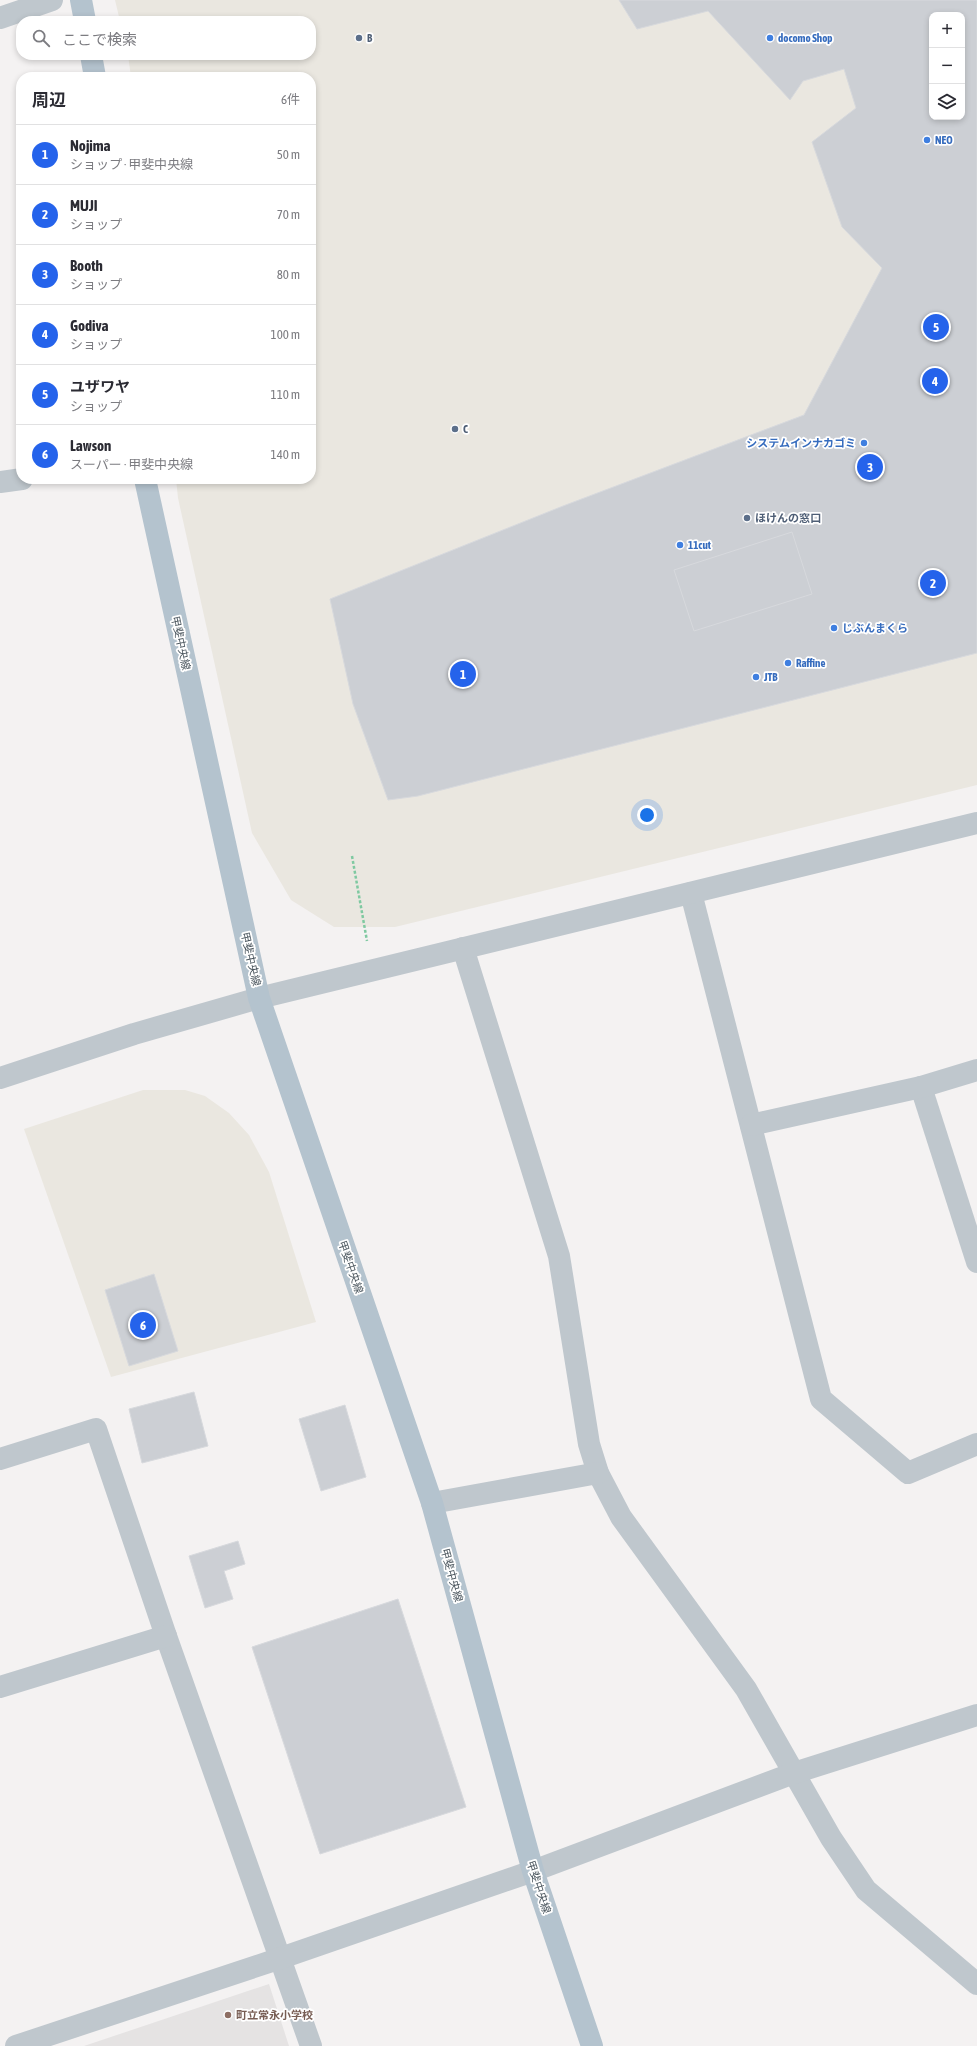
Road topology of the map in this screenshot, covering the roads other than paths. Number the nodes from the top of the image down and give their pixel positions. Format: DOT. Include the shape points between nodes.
graph roads {
  1 [pos="52,0"];
  2 [pos="81,0"];
  3 [pos="84,16"];
  4 [pos="0,18"];
  5 [pos="92,60"];
  6 [pos="94,72"];
  7 [pos="16,480"];
  8 [pos="0,482"];
  9 [pos="146,484"];
  10 [pos="977,823"];
  11 [pos="691,893"];
  12 [pos="463,948"];
  13 [pos="259,998"];
  14 [pos="977,1070"];
  15 [pos="0,1078"];
  16 [pos="921,1087"];
  17 [pos="751,1125"];
  18 [pos="977,1262"];
  19 [pos="977,1444"];
  20 [pos="0,1459"];
  21 [pos="598,1473"];
  22 [pos="432,1503"];
  23 [pos="166,1636"];
  24 [pos="0,1687"];
  25 [pos="977,1714"];
  26 [pos="794,1773"];
  27 [pos="533,1871"];
  28 [pos="281,1958"];
  29 [pos="977,1984"];
  30 [pos="16,2046"];
  31 [pos="311,2046"];
  32 [pos="592,2046"];
  1 -- 4 [label="street"];
  2 -- 3 [label="main road"];
  5 -- 6 [label="main road"];
  7 -- 8 [label="street"];
  9 -- 13 [label="main road, 甲斐中央線"];
  10 -- 11 [label="street"];
  11 -- 12 [label="street"];
  11 -- 17 [label="street"];
  12 -- 13 [label="street"];
  12 -- 21 [label="street" via="559,1256 589,1444"];
  13 -- 15 [label="street" via="134,1034"];
  13 -- 22 [label="main road, 甲斐中央線"];
  14 -- 16 [label="street"];
  16 -- 17 [label="street"];
  16 -- 18 [label="street"];
  17 -- 19 [label="street" via="821,1399 908,1473"];
  20 -- 23 [label="street" via="96,1429"];
  21 -- 22 [label="street"];
  21 -- 26 [label="street" via="621,1517 746,1689"];
  22 -- 27 [label="main road, 甲斐中央線"];
  23 -- 24 [label="street"];
  23 -- 28 [label="street"];
  25 -- 26 [label="street"];
  26 -- 27 [label="street"];
  26 -- 29 [label="street" via="831,1838 866,1890"];
  27 -- 28 [label="street"];
  27 -- 32 [label="main road, 甲斐中央線"];
  28 -- 30 [label="street"];
  28 -- 31 [label="street"];
}
